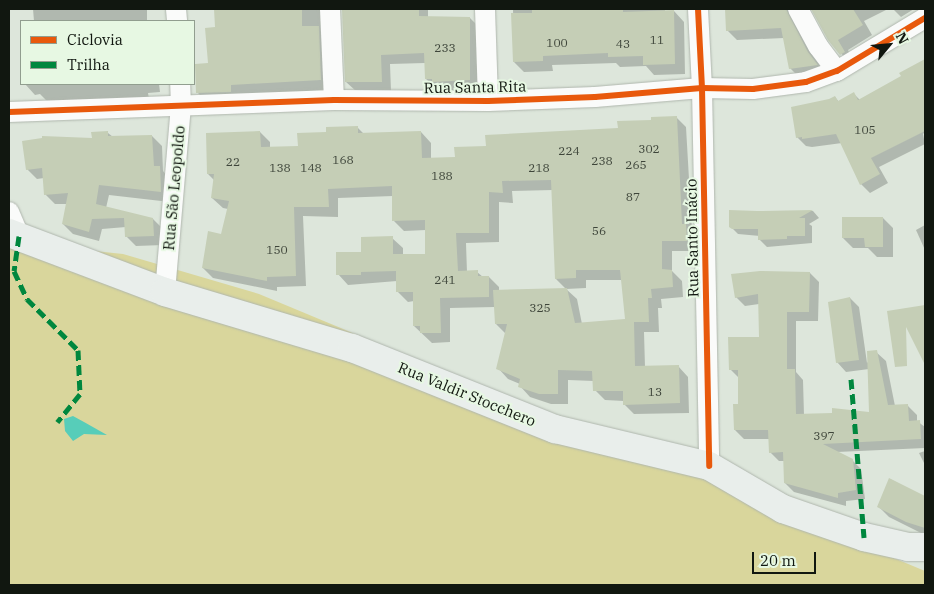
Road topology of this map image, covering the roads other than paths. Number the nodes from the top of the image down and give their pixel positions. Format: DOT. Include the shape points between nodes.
graph roads {
  1 [pos="330,9"];
  2 [pos="485,9"];
  3 [pos="698,9"];
  4 [pos="798,9"];
  5 [pos="925,18"];
  6 [pos="837,71"];
  7 [pos="180,85"];
  8 [pos="702,88"];
  9 [pos="334,100"];
  10 [pos="488,101"];
  11 [pos="181,106"];
  12 [pos="9,112"];
  13 [pos="12,227"];
  14 [pos="165,292"];
  15 [pos="709,466"];
  16 [pos="925,547"];
  1 -- 9 [label="street"];
  2 -- 10 [label="street"];
  3 -- 8 [label="street, Rua Santo Inácio"];
  4 -- 6 [label="street" via="818,46"];
  5 -- 6 [label="street, Rua Santa Rita"];
  6 -- 8 [label="street, Rua Santa Rita" via="797,84 753,89"];
  7 -- 11 [label="street, Rua São Leopoldo"];
  8 -- 10 [label="street, Rua Santa Rita"];
  8 -- 15 [label="street, Rua Santo Inácio"];
  9 -- 10 [label="street, Rua Santa Rita"];
  9 -- 11 [label="street, Rua Santa Rita"];
  11 -- 12 [label="street, Rua Santa Rita"];
  11 -- 14 [label="street, Rua São Leopoldo"];
  13 -- 14 [label="main road, Rua Valdir Stocchero"];
  14 -- 15 [label="main road, Rua Valdir Stocchero" via="352,348 555,429"];
  15 -- 16 [label="main road, Rua Valdir Stocchero" via="783,508 864,537 908,547"];
}
